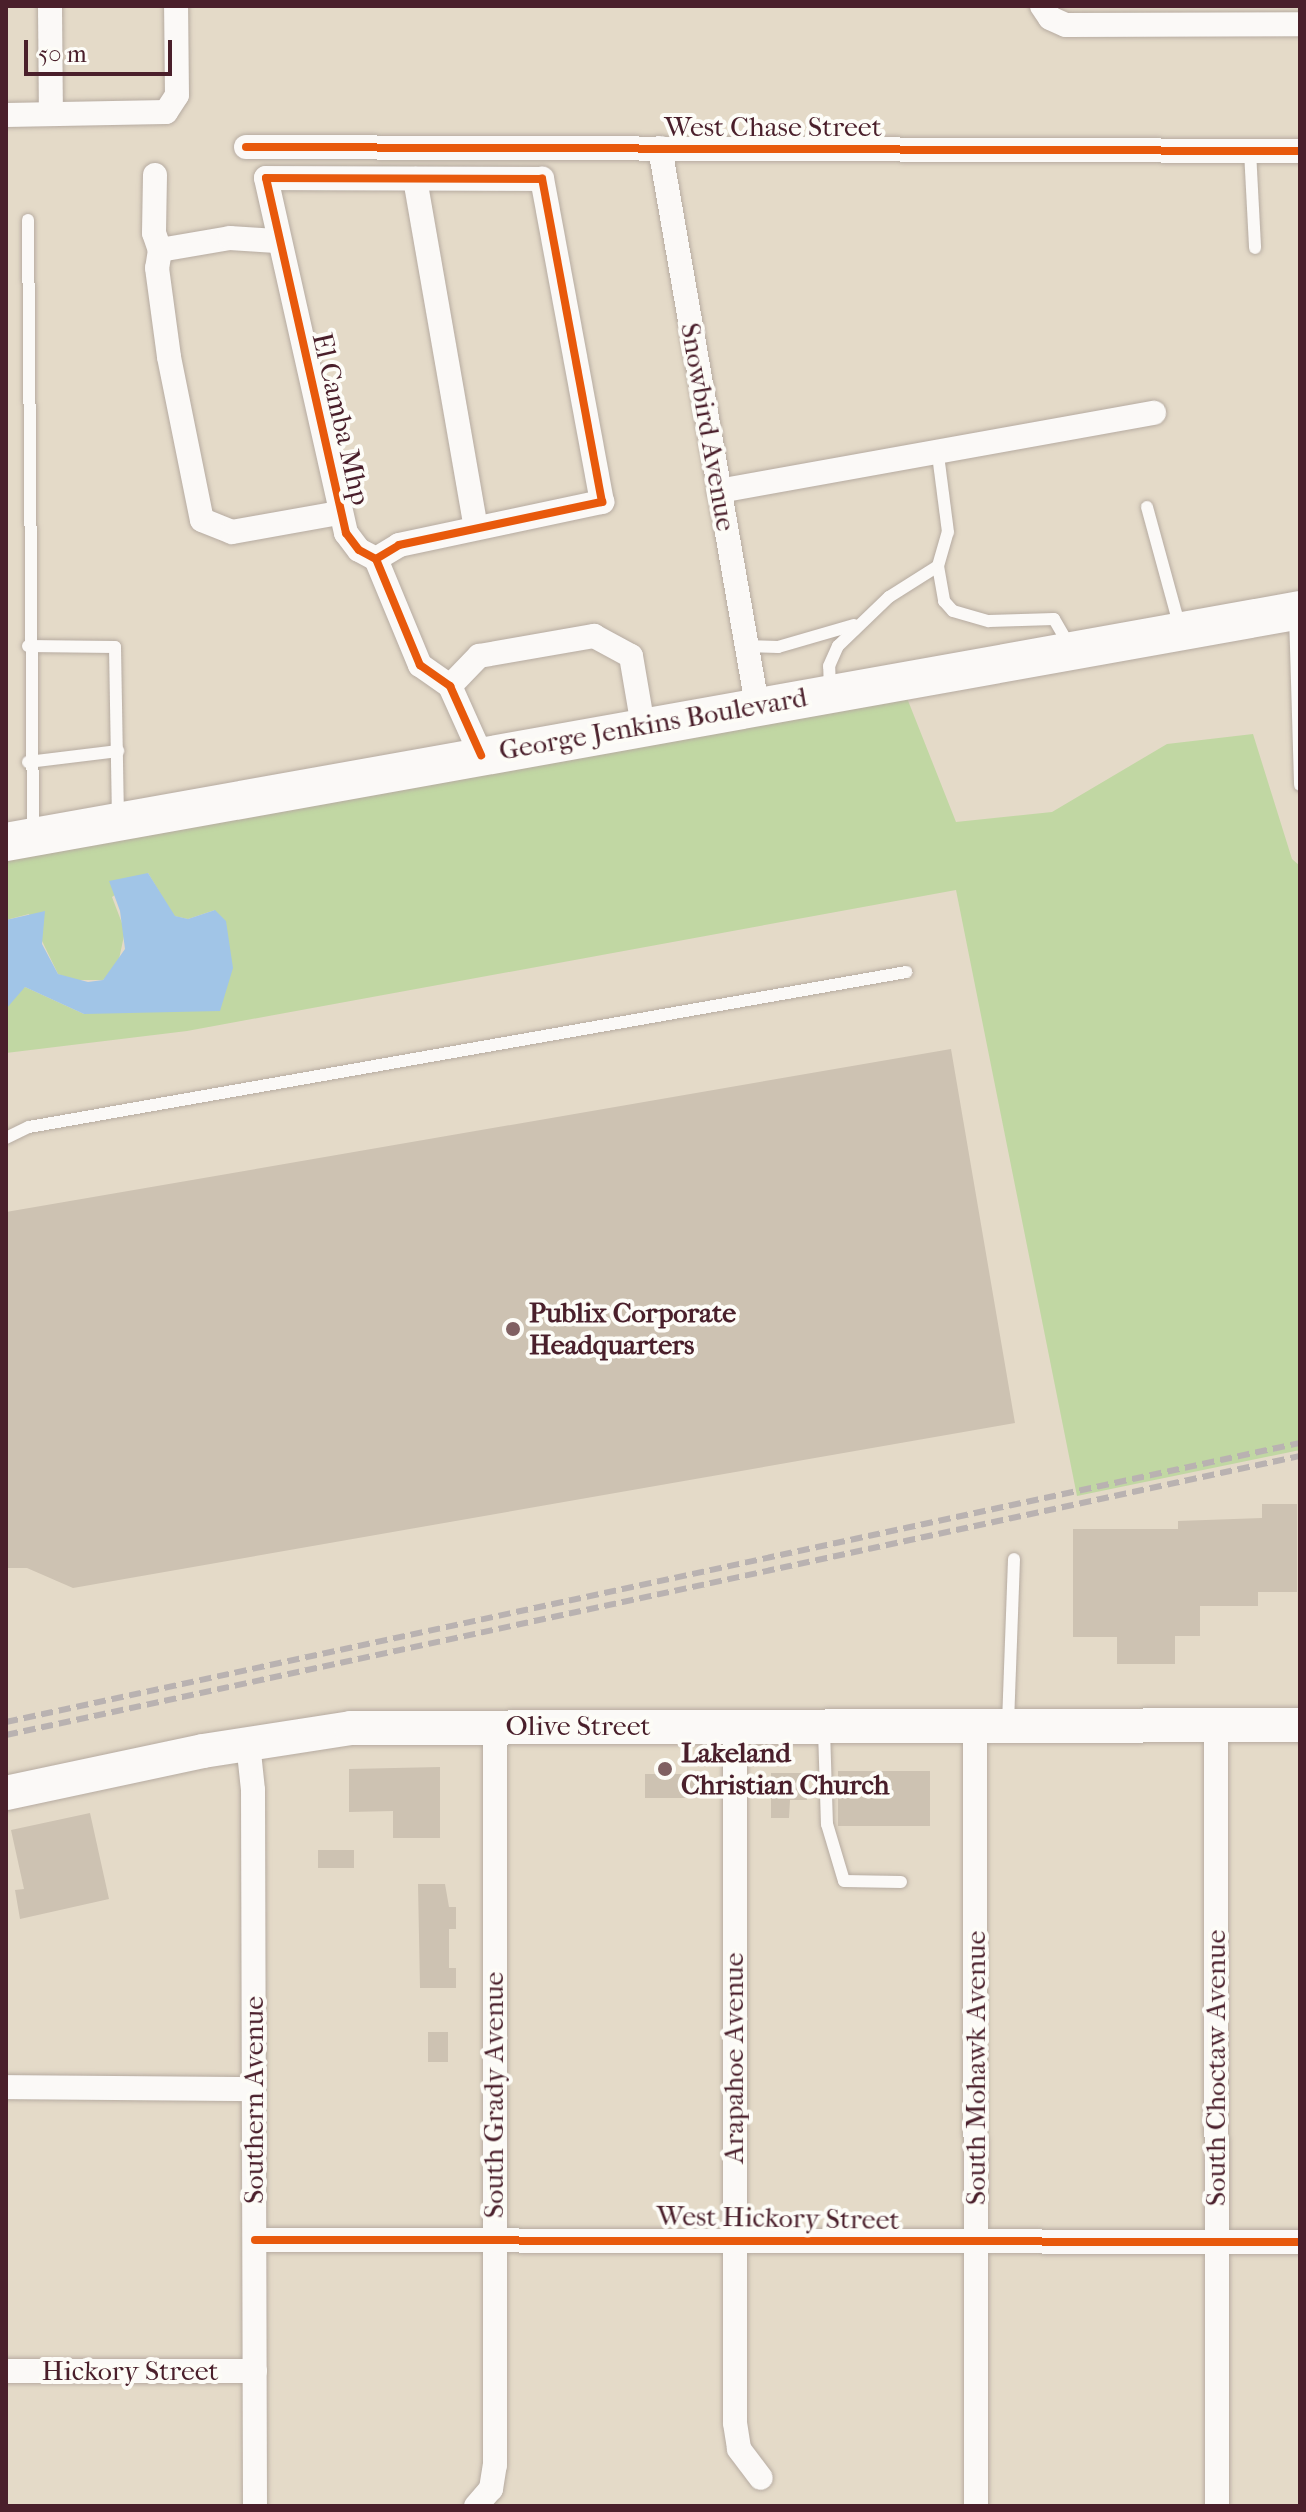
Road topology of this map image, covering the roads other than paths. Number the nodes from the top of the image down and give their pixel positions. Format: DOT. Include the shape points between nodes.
graph roads {
  1 [pos="50,6"];
  2 [pos="176,6"];
  3 [pos="1044,9"];
  4 [pos="1186,15"];
  5 [pos="1300,24"];
  6 [pos="51,114"];
  7 [pos="6,115"];
  8 [pos="246,147"];
  9 [pos="660,148"];
  10 [pos="1250,151"];
  11 [pos="1300,151"];
  12 [pos="155,175"];
  13 [pos="415,179"];
  14 [pos="28,220"];
  15 [pos="276,241"];
  16 [pos="1255,248"];
  17 [pos="160,250"];
  18 [pos="1154,413"];
  19 [pos="938,455"];
  20 [pos="719,491"];
  21 [pos="1147,507"];
  22 [pos="339,513"];
  23 [pos="476,527"];
  24 [pos="376,559"];
  25 [pos="938,566"];
  26 [pos="1297,610"];
  27 [pos="857,624"];
  28 [pos="1180,631"];
  29 [pos="28,646"];
  30 [pos="746,646"];
  31 [pos="1072,650"];
  32 [pos="450,686"];
  33 [pos="830,693"];
  34 [pos="757,705"];
  35 [pos="643,726"];
  36 [pos="118,751"];
  37 [pos="481,755"];
  38 [pos="28,762"];
  39 [pos="1300,785"];
  40 [pos="118,821"];
  41 [pos="19,840"];
  42 [pos="906,972"];
  43 [pos="6,1138"];
  44 [pos="1014,1559"];
  45 [pos="1300,1725"];
  46 [pos="495,1726"];
  47 [pos="735,1726"];
  48 [pos="824,1726"];
  49 [pos="992,1726"];
  50 [pos="1216,1726"];
  51 [pos="248,1743"];
  52 [pos="6,1793"];
  53 [pos="901,1882"];
  54 [pos="6,2087"];
  55 [pos="253,2089"];
  56 [pos="493,2239"];
  57 [pos="255,2240"];
  58 [pos="734,2241"];
  59 [pos="1216,2241"];
  60 [pos="976,2242"];
  61 [pos="1300,2242"];
  62 [pos="6,2371"];
  63 [pos="255,2371"];
  64 [pos="761,2478"];
  65 [pos="255,2506"];
  66 [pos="476,2506"];
  67 [pos="976,2506"];
  68 [pos="1217,2506"];
  1 -- 6 [label="street"];
  2 -- 6 [label="street" via="177,95 166,112"];
  3 -- 4 [label="street" via="1066,25"];
  4 -- 5 [label="street"];
  6 -- 7 [label="street"];
  8 -- 9 [label="street, West Chase Street"];
  9 -- 10 [label="street, West Chase Street"];
  9 -- 20 [label="street, Snowbird Avenue"];
  10 -- 11 [label="street, West Chase Street"];
  10 -- 16 [label="lane"];
  12 -- 17 [label="street" via="154,233"];
  13 -- 15 [label="street" via="266,178"];
  13 -- 23 [label="street"];
  13 -- 23 [label="street" via="542,179 602,502"];
  14 -- 29 [label="lane"];
  15 -- 17 [label="street" via="230,238"];
  15 -- 22 [label="street, El Camba Mhp"];
  17 -- 22 [label="street, El Camba Mhp" via="157,268 169,357 202,520 232,532"];
  18 -- 19 [label="street"];
  19 -- 20 [label="street"];
  19 -- 25 [label="lane" via="948,532"];
  20 -- 30 [label="street, Snowbird Avenue"];
  21 -- 28 [label="lane"];
  22 -- 24 [label="street, El Camba Mhp" via="359,550"];
  23 -- 24 [label="street" via="399,545"];
  24 -- 32 [label="street, El Camba Mhp" via="420,665"];
  25 -- 27 [label="lane"];
  25 -- 31 [label="lane" via="944,601 953,611 989,621 1054,619"];
  26 -- 28 [label="main road, George Jenkins Boulevard"];
  26 -- 39 [label="lane"];
  27 -- 30 [label="lane" via="778,647"];
  27 -- 33 [label="lane" via="829,666"];
  28 -- 31 [label="main road, George Jenkins Boulevard"];
  29 -- 36 [label="lane" via="115,647"];
  29 -- 38 [label="lane"];
  30 -- 34 [label="street, Snowbird Avenue"];
  31 -- 33 [label="main road, George Jenkins Boulevard"];
  32 -- 35 [label="street" via="479,656 594,636 631,656"];
  32 -- 37 [label="street, El Camba Mhp"];
  33 -- 34 [label="main road, George Jenkins Boulevard"];
  34 -- 35 [label="main road, George Jenkins Boulevard"];
  35 -- 37 [label="main road, George Jenkins Boulevard"];
  36 -- 38 [label="lane"];
  36 -- 40 [label="lane"];
  37 -- 40 [label="main road, George Jenkins Boulevard"];
  38 -- 41 [label="lane"];
  40 -- 41 [label="main road, George Jenkins Boulevard"];
  42 -- 43 [label="lane" via="29,1127"];
  44 -- 49 [label="lane"];
  45 -- 50 [label="main road, Olive Street"];
  46 -- 47 [label="main road, Olive Street"];
  46 -- 51 [label="main road, Olive Street" via="351,1728"];
  46 -- 56 [label="street, South Grady Avenue"];
  47 -- 48 [label="main road, Olive Street"];
  47 -- 58 [label="street, Arapahoe Avenue"];
  48 -- 49 [label="main road, Olive Street"];
  48 -- 53 [label="lane" via="827,1824 844,1881"];
  49 -- 50 [label="main road, Olive Street"];
  49 -- 60 [label="street, South Mohawk Avenue"];
  50 -- 59 [label="street, South Choctaw Avenue"];
  51 -- 52 [label="main road, Olive Street"];
  51 -- 55 [label="street, Southern Avenue" via="253,1790"];
  54 -- 55 [label="street"];
  55 -- 57 [label="street, Southern Avenue"];
  56 -- 57 [label="street, West Hickory Street"];
  56 -- 58 [label="street, West Hickory Street"];
  56 -- 66 [label="street, South Grady Avenue" via="495,2465 491,2489"];
  57 -- 63 [label="street, Southern Avenue"];
  58 -- 60 [label="street, West Hickory Street"];
  58 -- 64 [label="street, Arapahoe Avenue" via="735,2423 739,2449"];
  59 -- 60 [label="street, West Hickory Street"];
  59 -- 61 [label="street, West Hickory Street"];
  59 -- 68 [label="street, South Choctaw Avenue"];
  60 -- 67 [label="street, South Mohawk Avenue"];
  62 -- 63 [label="street, Hickory Street"];
  63 -- 65 [label="street, Southern Avenue"];
}
